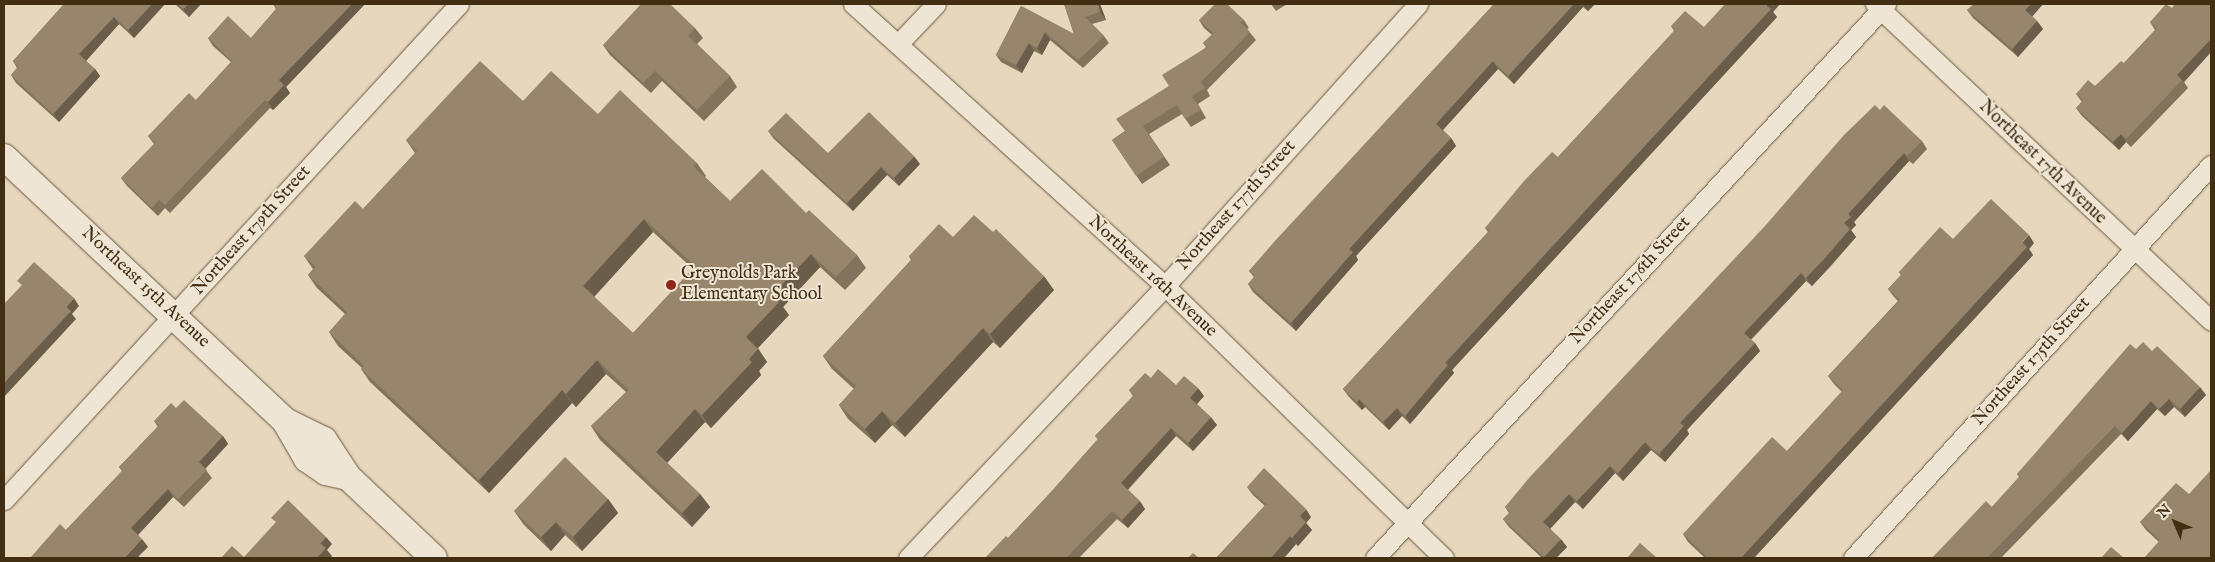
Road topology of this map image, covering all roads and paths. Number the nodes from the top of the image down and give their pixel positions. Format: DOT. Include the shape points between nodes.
graph roads {
  1 [pos="459,4"];
  2 [pos="853,4"];
  3 [pos="936,4"];
  4 [pos="1418,4"];
  5 [pos="1881,6"];
  6 [pos="898,44"];
  7 [pos="4,157"];
  8 [pos="2211,165"];
  9 [pos="2134,251"];
  10 [pos="1165,286"];
  11 [pos="175,316"];
  12 [pos="2211,321"];
  13 [pos="4,500"];
  14 [pos="1406,524"];
  15 [pos="434,558"];
  16 [pos="908,558"];
  17 [pos="1375,558"];
  18 [pos="1444,558"];
  19 [pos="1853,558"];
  1 -- 11 [label="street, Northeast 179th Street"];
  2 -- 6 [label="street, Northeast 16th Avenue"];
  3 -- 6 [label="street"];
  4 -- 10 [label="street, Northeast 177th Street"];
  5 -- 9 [label="street, Northeast 17th Avenue"];
  5 -- 14 [label="street, Northeast 176th Street"];
  6 -- 10 [label="street, Northeast 16th Avenue"];
  7 -- 11 [label="street, Northeast 15th Avenue"];
  8 -- 9 [label="street, Northeast 175th Street"];
  9 -- 12 [label="street, Northeast 17th Avenue"];
  9 -- 19 [label="street, Northeast 175th Street"];
  10 -- 14 [label="street, Northeast 16th Avenue"];
  10 -- 16 [label="street, Northeast 177th Street"];
  11 -- 13 [label="street, Northeast 179th Street"];
  11 -- 15 [label="street, Northeast 15th Avenue" via="285,421 307,459 326,472 348,477"];
  14 -- 17 [label="street, Northeast 176th Street"];
  14 -- 18 [label="street, Northeast 16th Avenue"];
}
